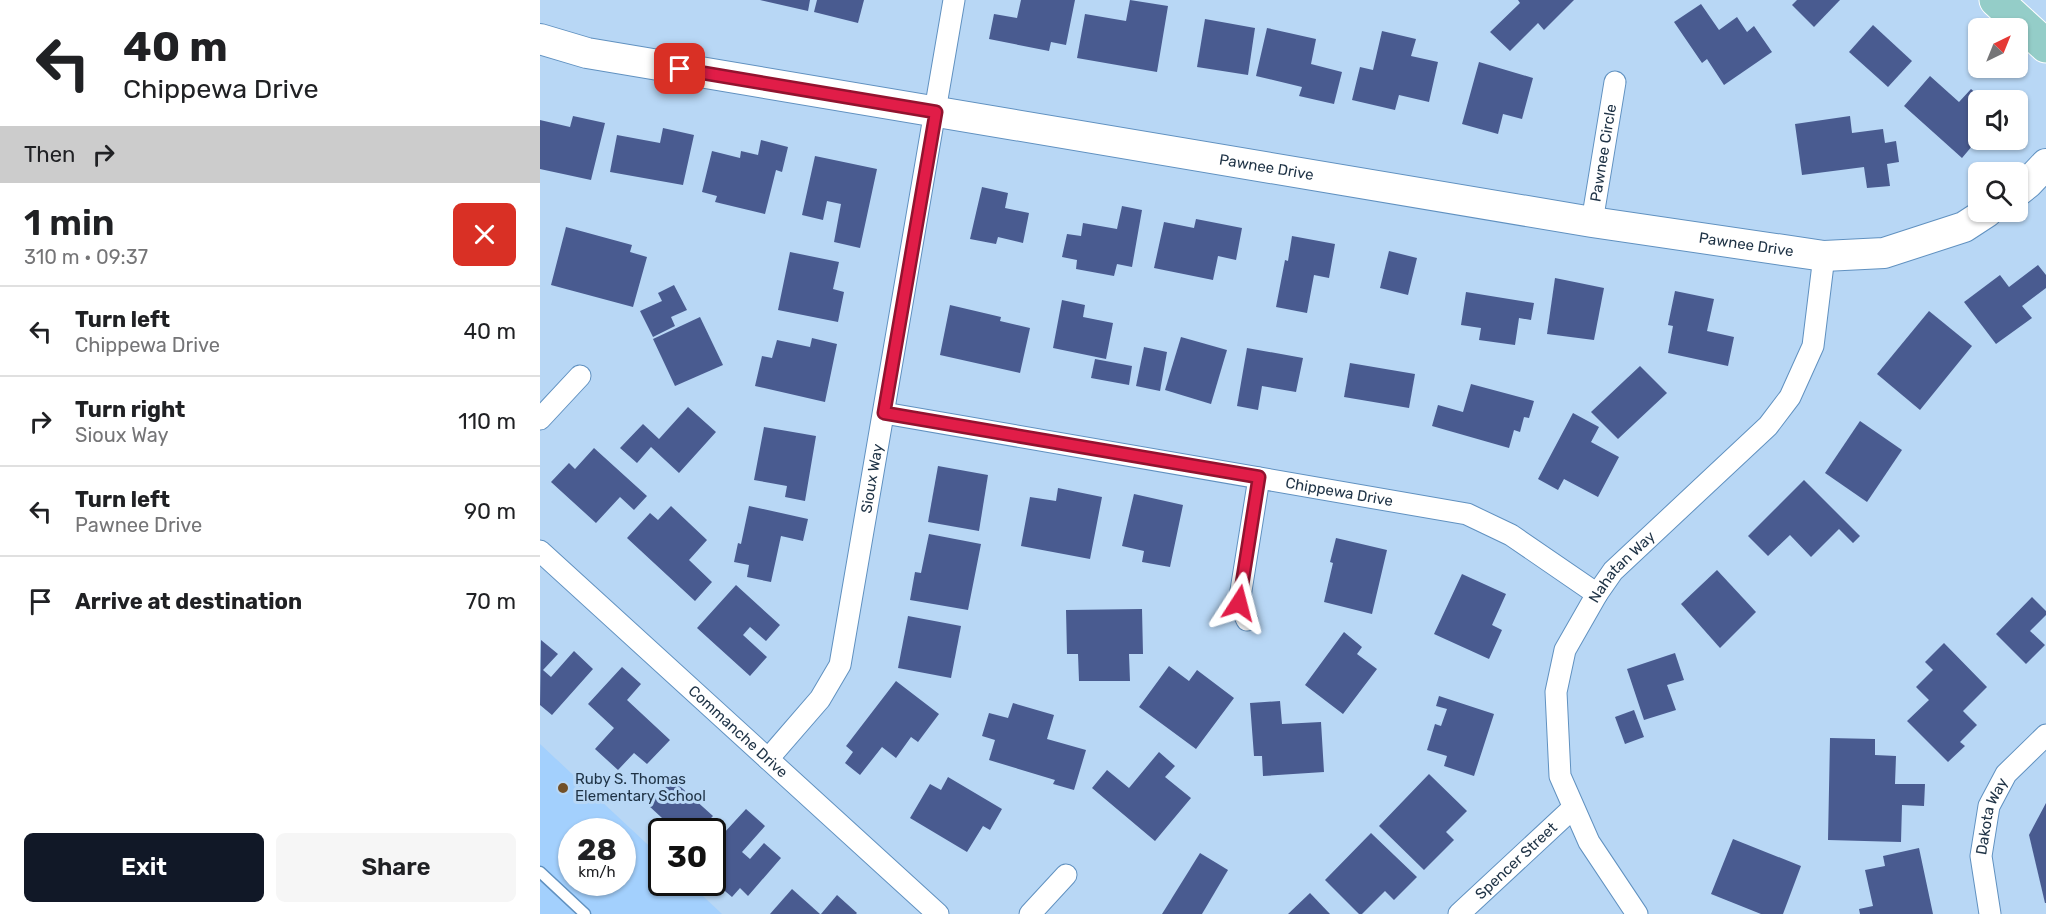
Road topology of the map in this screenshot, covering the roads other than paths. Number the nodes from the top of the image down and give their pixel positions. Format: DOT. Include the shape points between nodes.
graph roads {
  1 [pos="954,0"];
  2 [pos="1996,0"];
  3 [pos="540,39"];
  4 [pos="2046,46"];
  5 [pos="1615,82"];
  6 [pos="936,112"];
  7 [pos="2046,164"];
  8 [pos="2028,183"];
  9 [pos="1592,222"];
  10 [pos="1972,222"];
  11 [pos="1824,256"];
  12 [pos="579,376"];
  13 [pos="884,413"];
  14 [pos="540,419"];
  15 [pos="1259,477"];
  16 [pos="540,551"];
  17 [pos="1597,594"];
  18 [pos="1247,620"];
  19 [pos="2046,735"];
  20 [pos="768,759"];
  21 [pos="1573,808"];
  22 [pos="540,872"];
  23 [pos="1066,875"];
  24 [pos="585,914"];
  25 [pos="938,914"];
  26 [pos="1030,914"];
  27 [pos="1459,914"];
  28 [pos="1637,914"];
  29 [pos="1990,914"];
  1 -- 6 [label="street, Sioux Way"];
  2 -- 4 [label="main road"];
  3 -- 6 [label="street, Pawnee Drive" via="587,53"];
  5 -- 9 [label="street, Pawnee Circle"];
  6 -- 9 [label="street, Pawnee Drive"];
  6 -- 13 [label="street, Sioux Way"];
  7 -- 8 [label="street"];
  9 -- 11 [label="street, Pawnee Drive"];
  10 -- 11 [label="street, Pawnee Drive" via="1884,253"];
  11 -- 17 [label="street, Nahatan Way" via="1813,346 1790,397 1768,426 1613,571"];
  12 -- 14 [label="street"];
  13 -- 15 [label="street, Chippewa Drive"];
  13 -- 20 [label="street, Sioux Way" via="840,665 820,699"];
  15 -- 17 [label="street, Chippewa Drive" via="1467,514 1511,535"];
  15 -- 18 [label="street" via="1239,603"];
  16 -- 20 [label="street, Commanche Drive"];
  17 -- 21 [label="street, Nahatan Way" via="1565,650 1556,692 1560,776"];
  19 -- 29 [label="street, Dakota Way" via="2006,774 1989,806 1981,856"];
  20 -- 25 [label="street, Commanche Drive"];
  21 -- 27 [label="street, Spencer Street"];
  21 -- 28 [label="street, Nahatan Way" via="1589,842"];
  22 -- 24 [label="lane"];
  23 -- 26 [label="street"];
}
